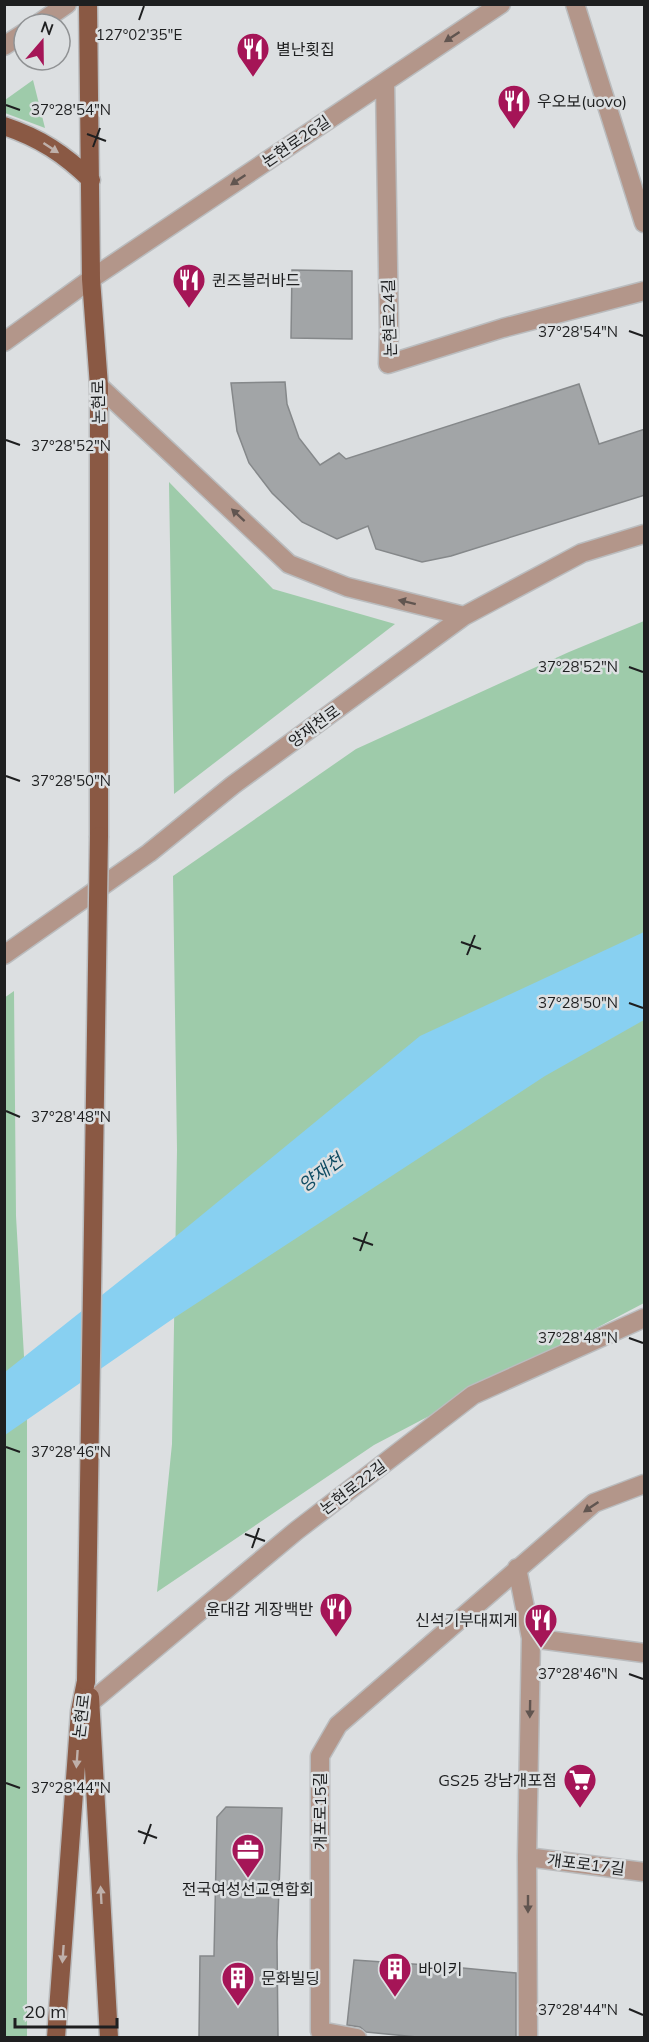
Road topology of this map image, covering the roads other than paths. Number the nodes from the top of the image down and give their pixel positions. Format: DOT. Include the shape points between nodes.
graph roads {
  1 [pos="88,4"];
  2 [pos="501,4"];
  3 [pos="575,4"];
  4 [pos="385,81"];
  5 [pos="4,126"];
  6 [pos="91,180"];
  7 [pos="645,223"];
  8 [pos="91,279"];
  9 [pos="645,291"];
  10 [pos="4,342"];
  11 [pos="99,387"];
  12 [pos="645,534"];
  13 [pos="464,615"];
  14 [pos="4,955"];
  15 [pos="645,1318"];
  16 [pos="645,1484"];
  17 [pos="517,1568"];
  18 [pos="531,1638"];
  19 [pos="645,1653"];
  20 [pos="86,1681"];
  21 [pos="91,1702"];
  22 [pos="527,1857"];
  23 [pos="645,1872"];
  24 [pos="56,2037"];
  25 [pos="109,2037"];
  26 [pos="357,2037"];
  27 [pos="528,2037"];
  1 -- 6 [label="main road, 논현로"];
  2 -- 4 [label="street, 논현로26길, one-way"];
  3 -- 7 [label="street"];
  4 -- 8 [label="street, 논현로26길, one-way"];
  4 -- 9 [label="street, 논현로24길" via="388,364 503,328"];
  5 -- 6 [label="main road, one-way" via="30,134 70,160"];
  6 -- 8 [label="main road, 논현로"];
  8 -- 10 [label="street, 논현로26길"];
  8 -- 11 [label="main road, 논현로"];
  13 -- 11 [label="street, one-way" via="347,587 289,564"];
  11 -- 20 [label="main road, 논현로, bridge" via="99,836"];
  12 -- 13 [label="street, 양재천로" via="582,553"];
  13 -- 14 [label="street, 양재천로" via="233,785 149,853"];
  15 -- 21 [label="street, 논현로22길" via="472,1395 296,1531"];
  16 -- 17 [label="street, 개포로15길, one-way" via="594,1503"];
  17 -- 18 [label="street"];
  17 -- 26 [label="street, 개포로15길" via="338,1725 320,1756 320,2031"];
  18 -- 19 [label="street"];
  18 -- 22 [label="street, one-way"];
  20 -- 21 [label="main road, 논현로"];
  20 -- 24 [label="main road, 논현로, one-way" via="80,1711"];
  25 -- 21 [label="main road, 논현로, one-way"];
  22 -- 23 [label="street, 개포로17길"];
  22 -- 27 [label="street, one-way"];
}
